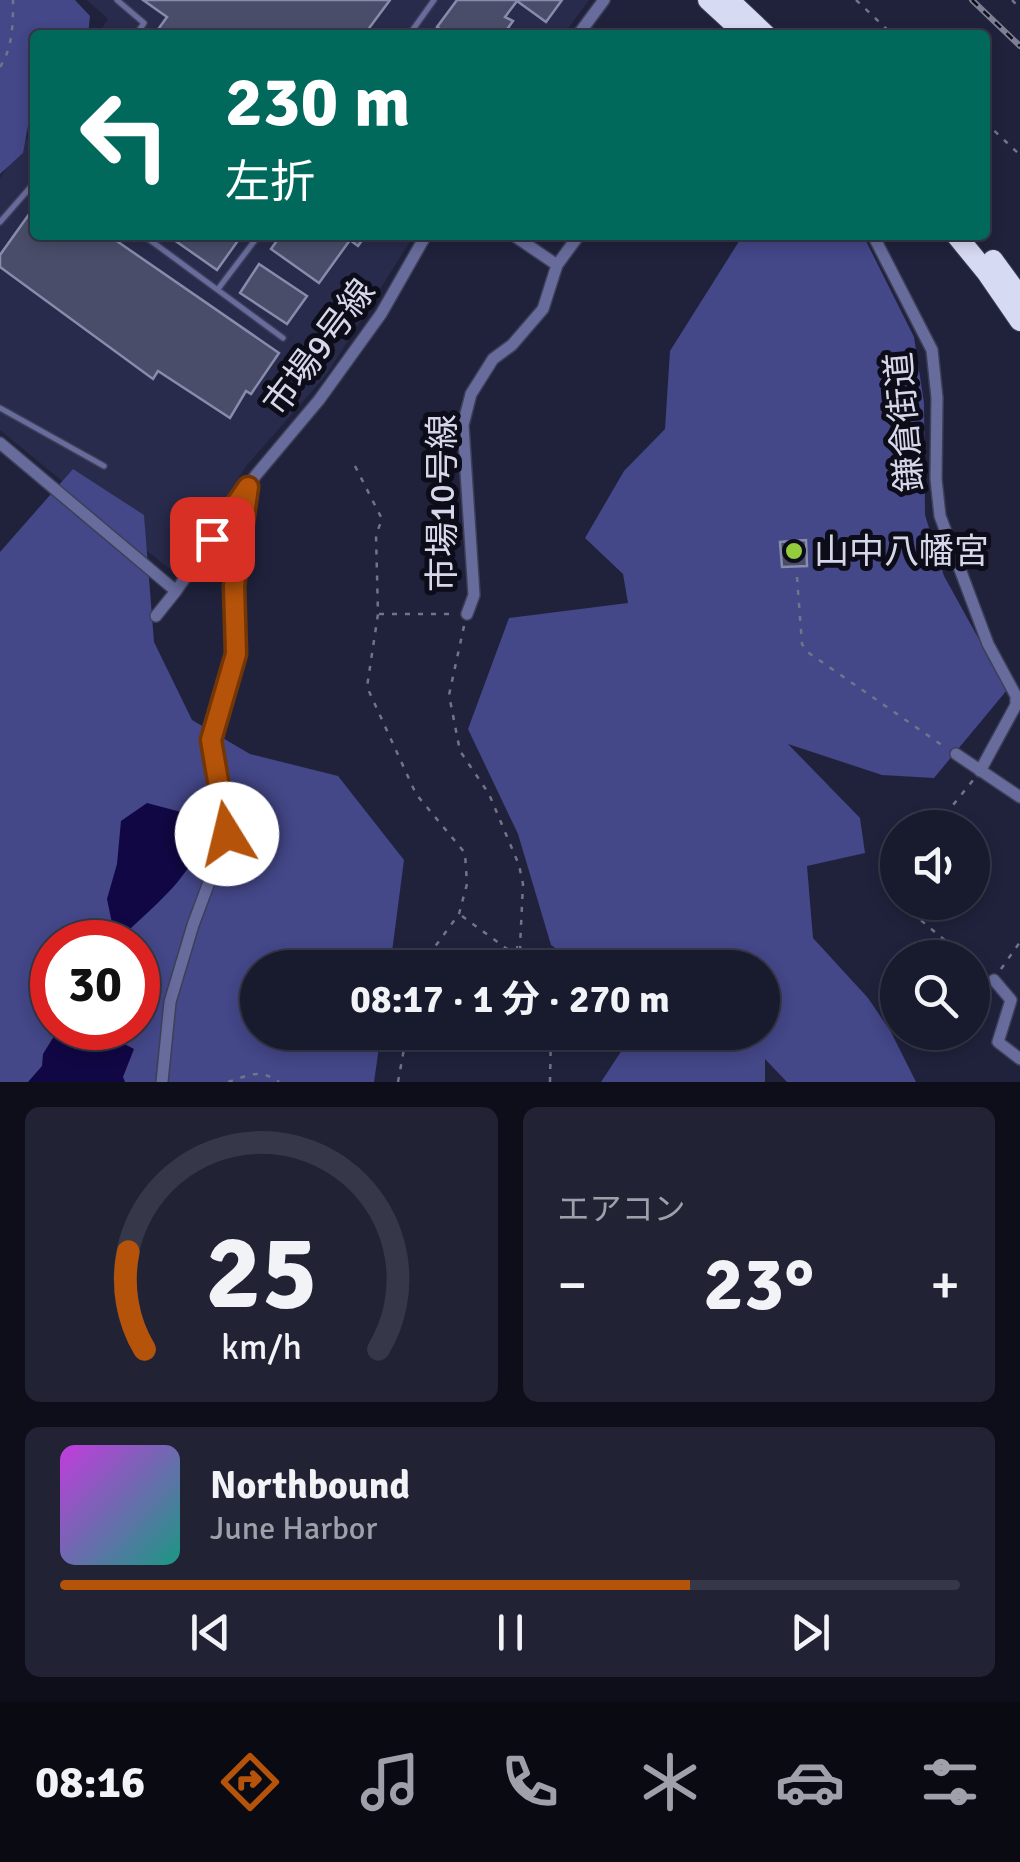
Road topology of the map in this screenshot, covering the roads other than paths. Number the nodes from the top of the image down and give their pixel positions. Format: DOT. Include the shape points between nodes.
graph roads {
  1 [pos="117,0"];
  2 [pos="434,0"];
  3 [pos="604,0"];
  4 [pos="708,0"];
  5 [pos="729,0"];
  6 [pos="139,30"];
  7 [pos="413,30"];
  8 [pos="582,30"];
  9 [pos="741,30"];
  10 [pos="761,30"];
  11 [pos="30,188"];
  12 [pos="0,222"];
  13 [pos="150,240"];
  14 [pos="255,240"];
  15 [pos="423,240"];
  16 [pos="520,240"];
  17 [pos="575,240"];
  18 [pos="876,240"];
  19 [pos="960,240"];
  20 [pos="976,240"];
  21 [pos="557,265"];
  22 [pos="218,289"];
  23 [pos="1020,297"];
  24 [pos="1020,322"];
  25 [pos="282,338"];
  26 [pos="0,408"];
  27 [pos="0,443"];
  28 [pos="104,466"];
  29 [pos="248,487"];
  30 [pos="176,591"];
  31 [pos="467,614"];
  32 [pos="156,616"];
  33 [pos="956,754"];
  34 [pos="980,771"];
  35 [pos="1020,797"];
  36 [pos="994,980"];
  37 [pos="1020,1059"];
  38 [pos="162,1082"];
  1 -- 6 [label="lane" via="144,23"];
  2 -- 7 [label="lane"];
  3 -- 8 [label="street"];
  4 -- 9 [label="highway"];
  5 -- 10 [label="highway"];
  11 -- 12 [label="lane"];
  13 -- 22 [label="lane"];
  14 -- 22 [label="lane"];
  15 -- 29 [label="street, 市場9号線" via="381,314"];
  16 -- 21 [label="street"];
  17 -- 21 [label="street, 市場10号線"];
  18 -- 34 [label="street, 鎌倉街道" via="932,350 940,516 988,644 1016,696"];
  19 -- 24 [label="highway"];
  20 -- 23 [label="highway"];
  21 -- 31 [label="street, 市場10号線" via="543,309 492,359 471,394 463,425 474,596"];
  22 -- 25 [label="lane"];
  26 -- 28 [label="lane"];
  27 -- 30 [label="street"];
  29 -- 30 [label="street, 市場9号線"];
  29 -- 38 [label="street" via="234,586 236,654 211,740 227,834 170,1002"];
  30 -- 32 [label="street, 市場9号線"];
  33 -- 34 [label="street"];
  34 -- 35 [label="street"];
  36 -- 37 [label="street" via="1011,1000 998,1042"];
}
